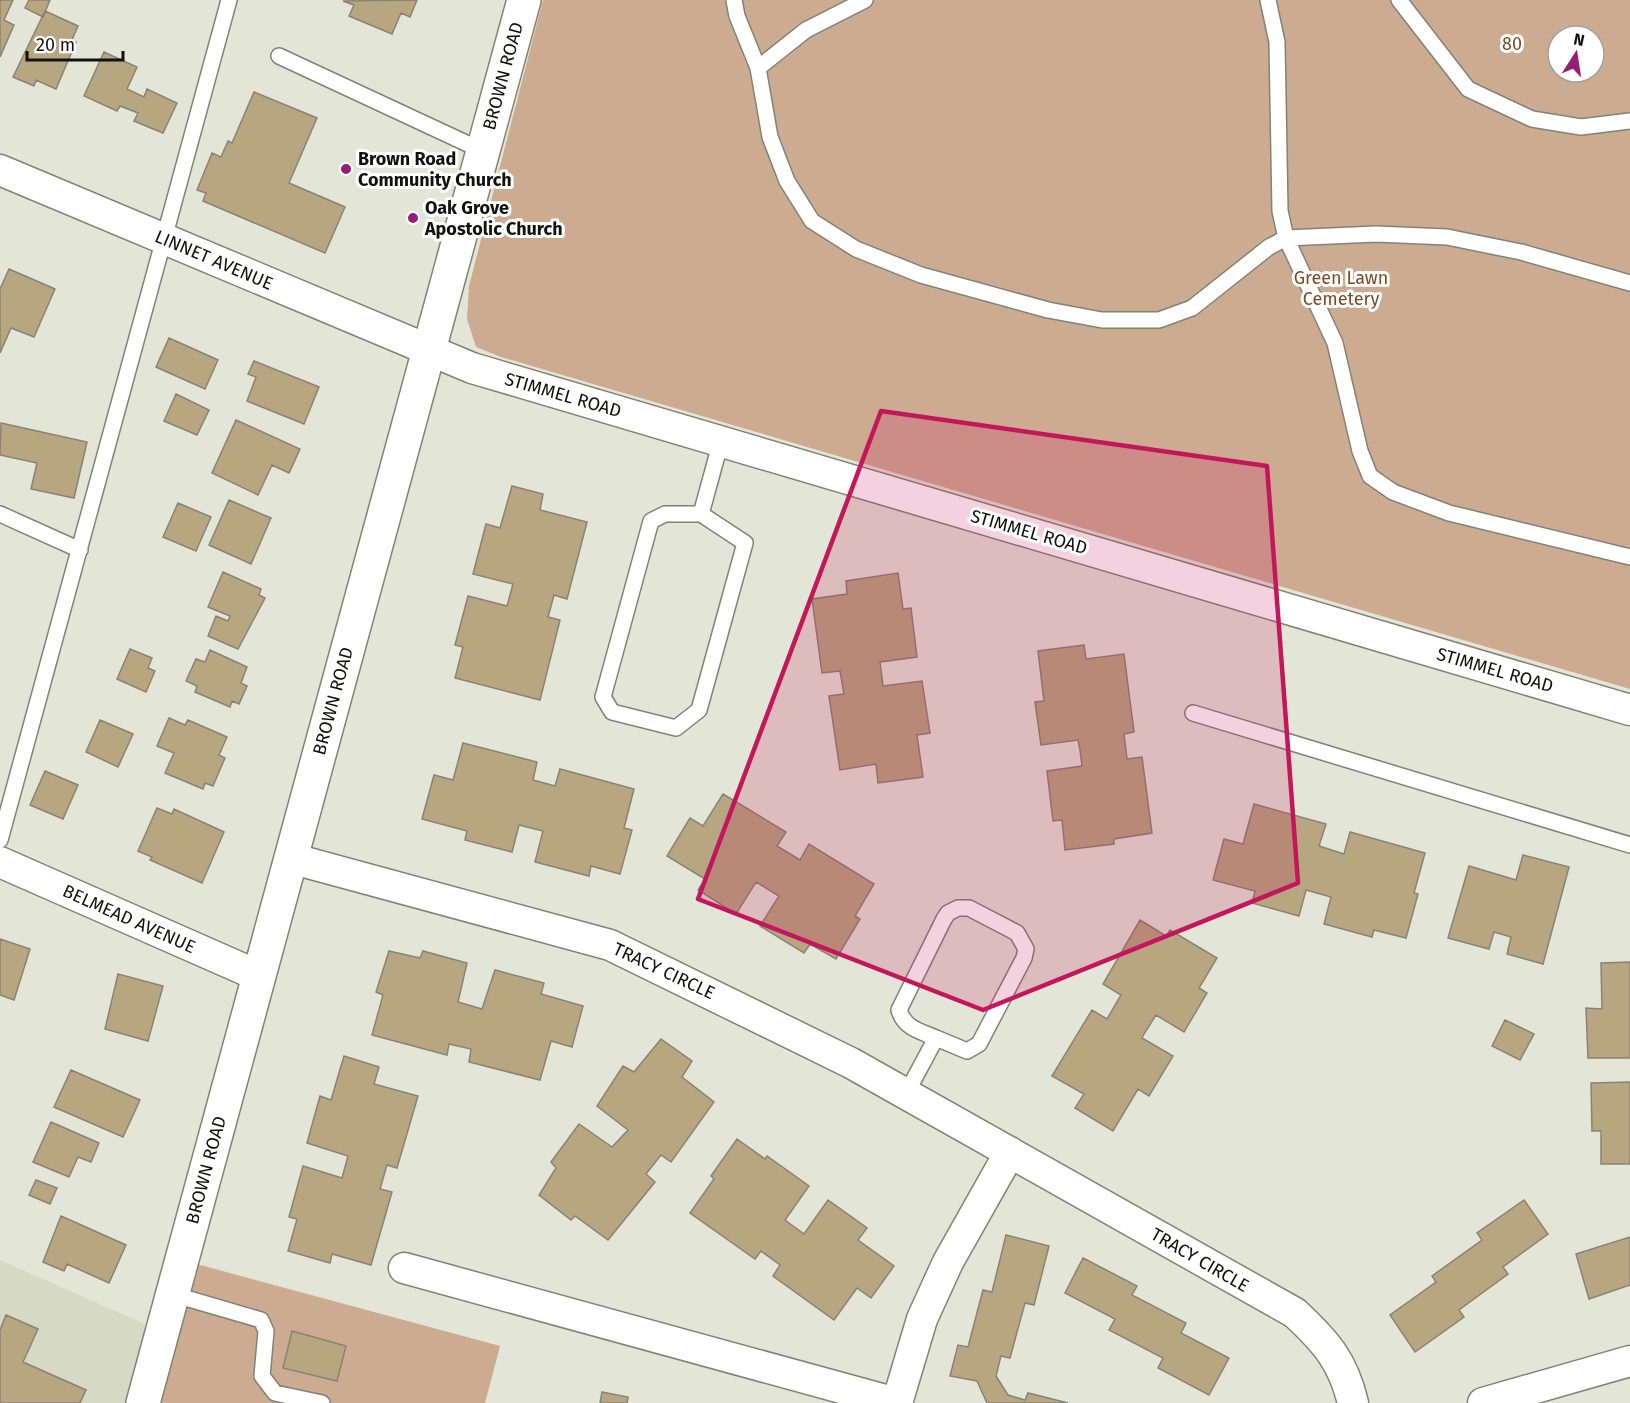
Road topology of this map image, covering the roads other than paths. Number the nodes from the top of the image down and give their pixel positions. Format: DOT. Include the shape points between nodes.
graph roads {
  1 [pos="229,0"];
  2 [pos="524,0"];
  3 [pos="734,0"];
  4 [pos="865,0"];
  5 [pos="1269,0"];
  6 [pos="1399,0"];
  7 [pos="279,56"];
  8 [pos="758,68"];
  9 [pos="1630,121"];
  10 [pos="483,151"];
  11 [pos="0,170"];
  12 [pos="1286,238"];
  13 [pos="165,240"];
  14 [pos="1630,283"];
  15 [pos="429,351"];
  16 [pos="721,441"];
  17 [pos="0,514"];
  18 [pos="701,514"];
  19 [pos="80,550"];
  20 [pos="1630,557"];
  21 [pos="1630,710"];
  22 [pos="1193,713"];
  23 [pos="0,840"];
  24 [pos="1630,845"];
  25 [pos="290,858"];
  26 [pos="0,861"];
  27 [pos="258,976"];
  28 [pos="936,1038"];
  29 [pos="906,1094"];
  30 [pos="1010,1152"];
  31 [pos="404,1268"];
  32 [pos="172,1294"];
  33 [pos="1630,1361"];
  34 [pos="143,1403"];
  35 [pos="322,1403"];
  36 [pos="896,1403"];
  37 [pos="1353,1403"];
  38 [pos="1483,1403"];
  1 -- 13 [label="lane"];
  2 -- 10 [label="main road, BROWN ROAD"];
  3 -- 8 [label="lane"];
  4 -- 8 [label="lane" via="807,30"];
  5 -- 12 [label="lane" via="1277,42 1280,211"];
  6 -- 9 [label="lane" via="1468,89 1532,118 1581,127"];
  7 -- 10 [label="lane"];
  8 -- 12 [label="lane" via="770,137 787,181 812,221 856,249 921,275 1048,310 1102,320 1159,320 1192,308"];
  10 -- 15 [label="main road, BROWN ROAD"];
  11 -- 13 [label="street, LINNET AVENUE"];
  12 -- 14 [label="lane" via="1377,234 1447,237 1521,252"];
  12 -- 20 [label="lane" via="1335,343 1360,451 1370,476 1393,492 1449,513"];
  13 -- 15 [label="street, LINNET AVENUE"];
  13 -- 19 [label="lane"];
  15 -- 16 [label="street, STIMMEL ROAD" via="472,368"];
  15 -- 25 [label="main road, BROWN ROAD"];
  16 -- 18 [label="lane"];
  16 -- 21 [label="street, STIMMEL ROAD"];
  17 -- 19 [label="lane"];
  18 -- 18 [label="lane" via="665,514 651,521 603,697 612,711 676,729 699,710 745,543"];
  19 -- 23 [label="lane"];
  22 -- 24 [label="lane"];
  25 -- 27 [label="main road, BROWN ROAD"];
  25 -- 29 [label="street, TRACY CIRCLE" via="610,945 726,1000"];
  26 -- 27 [label="street, BELMEAD AVENUE"];
  27 -- 32 [label="main road, BROWN ROAD"];
  28 -- 28 [label="lane" via="959,1049 979,1044 1026,949 1017,933 969,908 948,913 899,1010 908,1026"];
  28 -- 29 [label="lane"];
  29 -- 30 [label="street, TRACY CIRCLE"];
  30 -- 36 [label="street" via="948,1262 922,1319"];
  30 -- 37 [label="street, TRACY CIRCLE" via="1295,1313 1327,1344 1348,1382"];
  31 -- 36 [label="street"];
  32 -- 34 [label="main road, BROWN ROAD"];
  32 -- 35 [label="lane" via="261,1320 266,1331 262,1376 275,1393"];
  33 -- 38 [label="street"];
}
